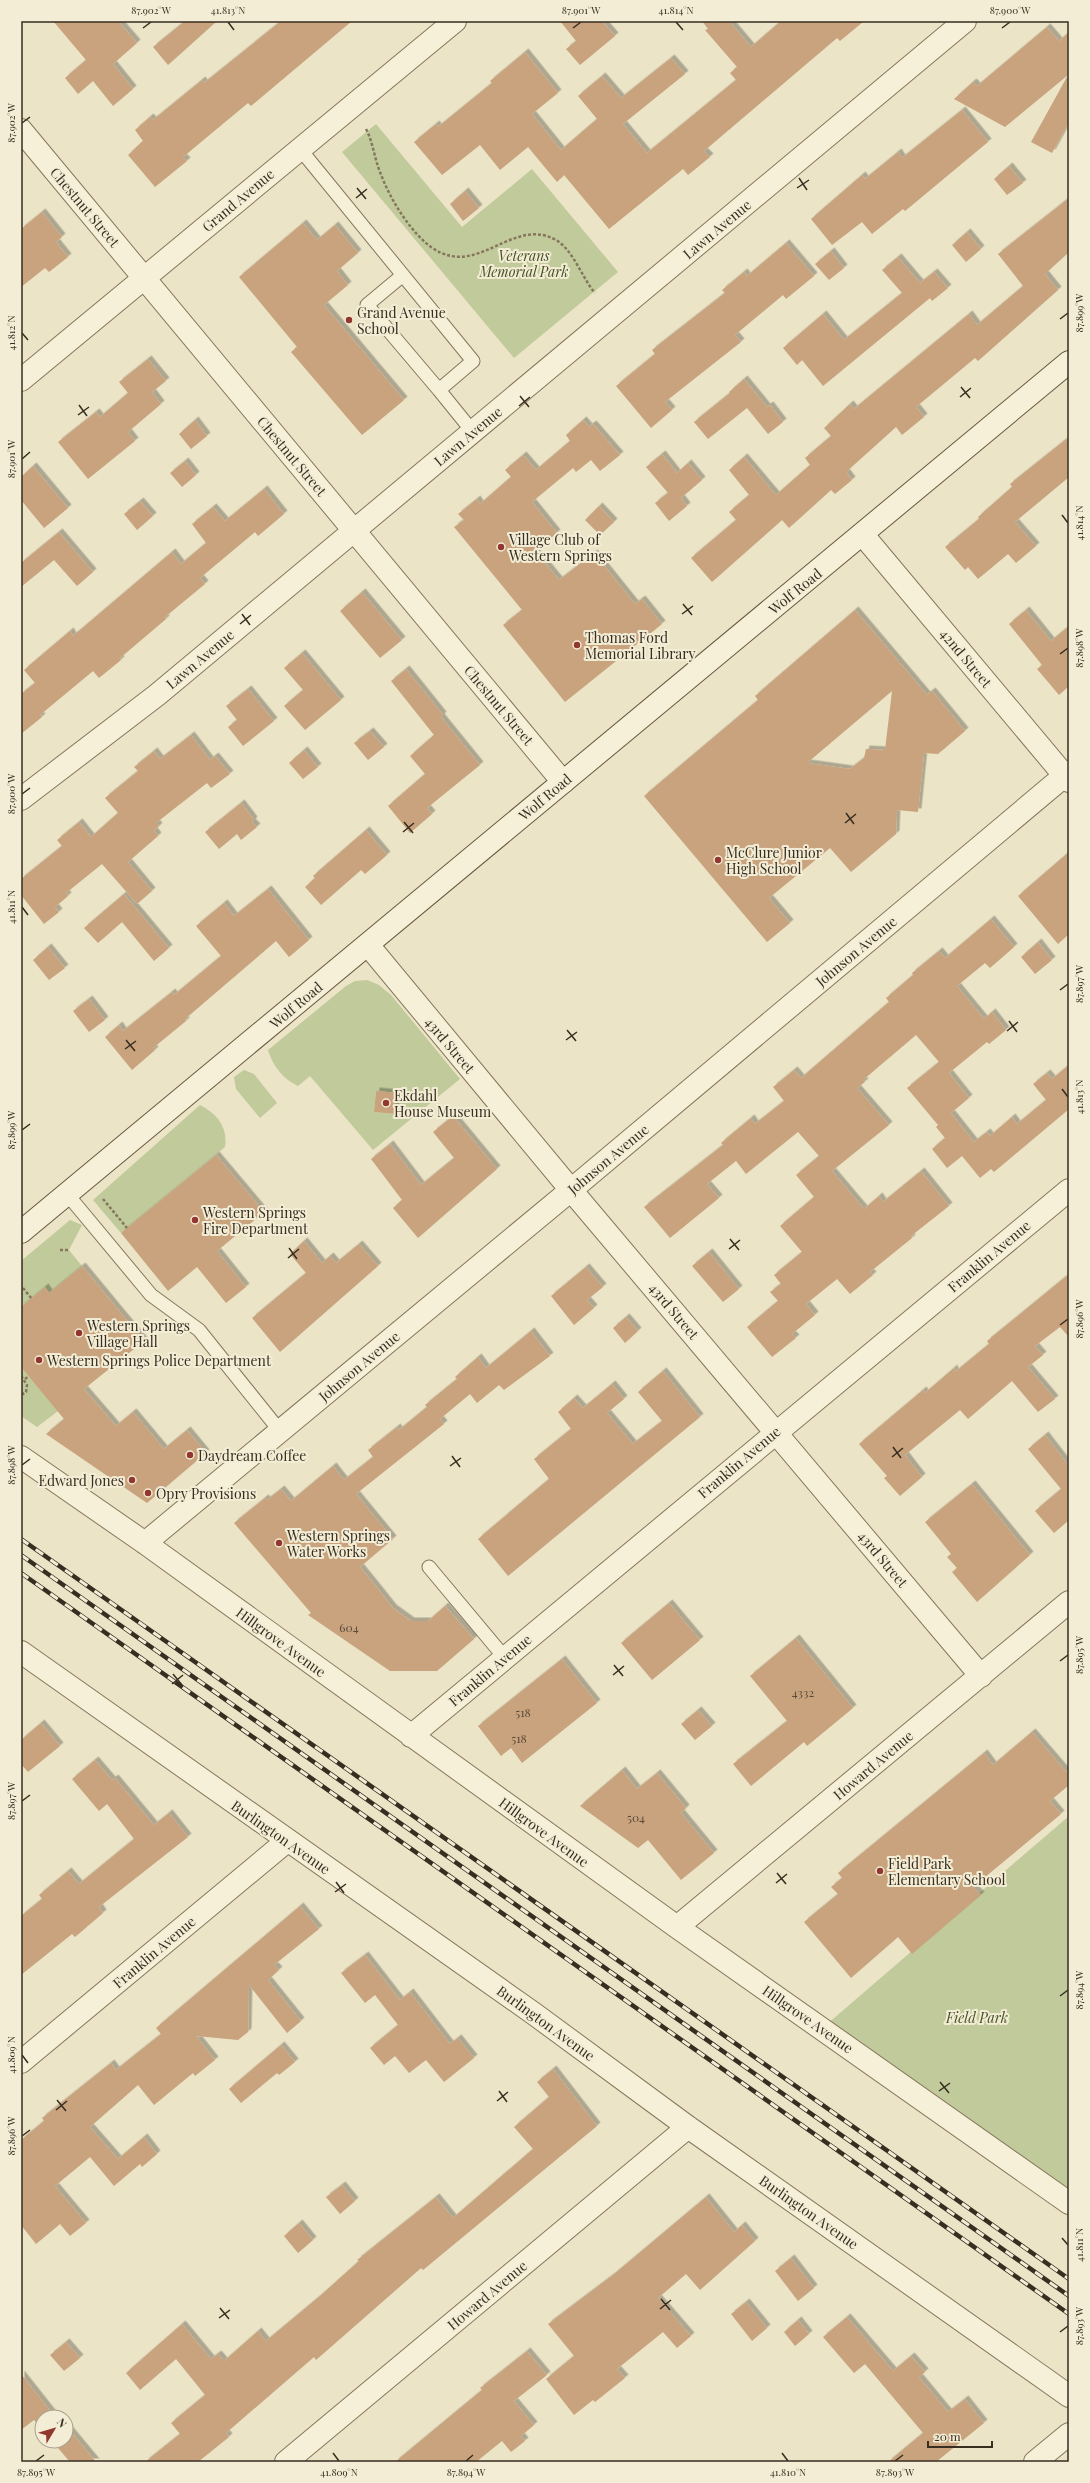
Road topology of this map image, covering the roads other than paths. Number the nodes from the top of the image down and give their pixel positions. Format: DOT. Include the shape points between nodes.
graph roads {
  1 [pos="455,21"];
  2 [pos="965,21"];
  3 [pos="21,130"];
  4 [pos="300,149"];
  5 [pos="402,275"];
  6 [pos="145,277"];
  7 [pos="1069,362"];
  8 [pos="21,380"];
  9 [pos="439,390"];
  10 [pos="473,432"];
  11 [pos="355,531"];
  12 [pos="864,535"];
  13 [pos="1068,776"];
  14 [pos="563,782"];
  15 [pos="21,800"];
  16 [pos="368,945"];
  17 [pos="571,1190"];
  18 [pos="1069,1190"];
  19 [pos="67,1194"];
  20 [pos="21,1232"];
  21 [pos="280,1431"];
  22 [pos="776,1432"];
  23 [pos="21,1457"];
  24 [pos="145,1543"];
  25 [pos="429,1567"];
  26 [pos="1069,1602"];
  27 [pos="21,1652"];
  28 [pos="505,1658"];
  29 [pos="981,1676"];
  30 [pos="411,1736"];
  31 [pos="286,1841"];
  32 [pos="677,1927"];
  33 [pos="21,2062"];
  34 [pos="688,2127"];
  35 [pos="1069,2203"];
  36 [pos="1069,2396"];
  37 [pos="1069,2434"];
  38 [pos="286,2462"];
  39 [pos="1035,2462"];
  1 -- 4 [label="street, Grand Avenue"];
  2 -- 10 [label="street, Lawn Avenue"];
  3 -- 6 [label="street, Chestnut Street"];
  4 -- 5 [label="lane"];
  4 -- 6 [label="street, Grand Avenue"];
  5 -- 9 [label="lane" via="473,361"];
  5 -- 9 [label="lane" via="367,304"];
  6 -- 8 [label="street, Grand Avenue"];
  6 -- 11 [label="street, Chestnut Street"];
  7 -- 12 [label="street, Wolf Road"];
  9 -- 10 [label="lane"];
  10 -- 11 [label="street, Lawn Avenue"];
  11 -- 14 [label="street, Chestnut Street"];
  11 -- 15 [label="street, Lawn Avenue" via="157,695"];
  12 -- 13 [label="street, 42nd Street"];
  12 -- 14 [label="street, Wolf Road"];
  13 -- 17 [label="street, Johnson Avenue"];
  14 -- 16 [label="street, Wolf Road"];
  16 -- 17 [label="street, 43rd Street"];
  16 -- 19 [label="street, Wolf Road"];
  17 -- 21 [label="street, Johnson Avenue"];
  17 -- 22 [label="street, 43rd Street"];
  18 -- 22 [label="street, Franklin Avenue"];
  19 -- 20 [label="street, Wolf Road"];
  19 -- 21 [label="lane" via="151,1295 199,1330"];
  21 -- 24 [label="street, Johnson Avenue"];
  22 -- 28 [label="street, Franklin Avenue"];
  22 -- 29 [label="street, 43rd Street"];
  23 -- 24 [label="street, Hillgrove Avenue"];
  24 -- 30 [label="street, Hillgrove Avenue"];
  25 -- 28 [label="lane"];
  26 -- 29 [label="street, Howard Avenue"];
  27 -- 31 [label="street, Burlington Avenue"];
  28 -- 30 [label="street, Franklin Avenue"];
  29 -- 32 [label="street, Howard Avenue"];
  30 -- 32 [label="street, Hillgrove Avenue"];
  31 -- 33 [label="street, Franklin Avenue"];
  31 -- 34 [label="street, Burlington Avenue" via="533,2013"];
  32 -- 35 [label="street, Hillgrove Avenue"];
  34 -- 36 [label="street, Burlington Avenue"];
  34 -- 38 [label="street, Howard Avenue"];
  37 -- 39 [label="street"];
}
